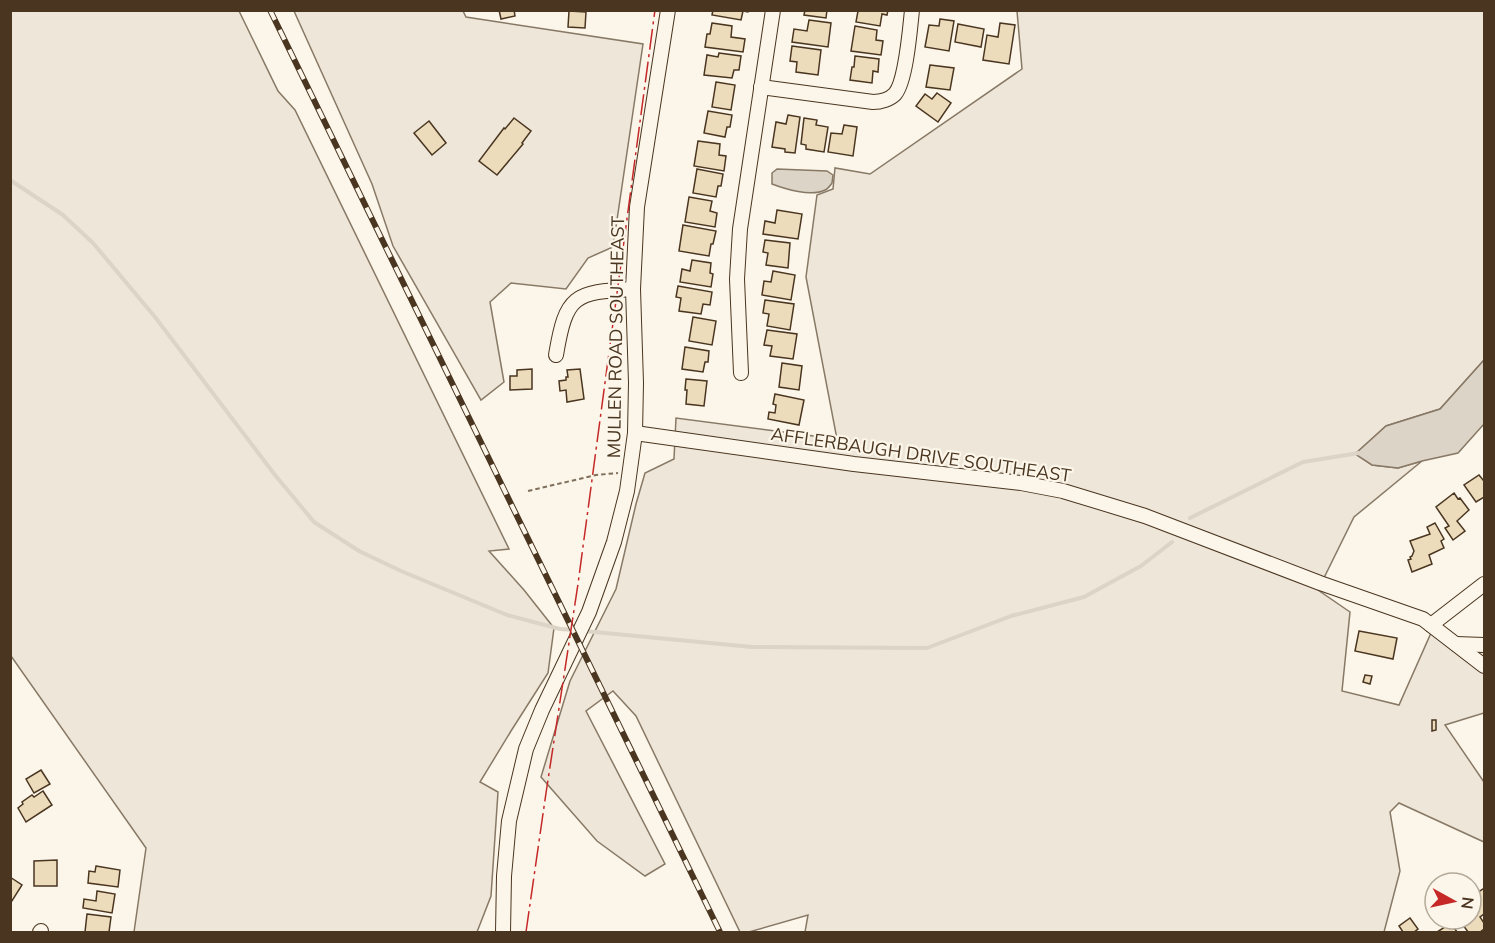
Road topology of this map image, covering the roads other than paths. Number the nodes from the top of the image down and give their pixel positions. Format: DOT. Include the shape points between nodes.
graph roads {
  1 [pos="668,10"];
  2 [pos="773,10"];
  3 [pos="912,10"];
  4 [pos="761,87"];
  5 [pos="633,289"];
  6 [pos="556,355"];
  7 [pos="741,373"];
  8 [pos="635,433"];
  9 [pos="1485,584"];
  10 [pos="1431,625"];
  11 [pos="1456,644"];
  12 [pos="1485,645"];
  13 [pos="1485,666"];
  14 [pos="503,933"];
  1 -- 5 [label="street, MULLEN ROAD SOUTHEAST" via="637,207"];
  2 -- 4 [label="street"];
  3 -- 4 [label="street" via="902,79 889,98 873,102"];
  4 -- 7 [label="street" via="740,229 737,279"];
  5 -- 6 [label="street" via="604,290 576,299 565,317"];
  5 -- 8 [label="street, MULLEN ROAD SOUTHEAST"];
  8 -- 10 [label="street, AFFLERBAUGH DRIVE SOUTHEAST" via="1063,491 1145,516"];
  8 -- 14 [label="street, MULLEN ROAD SOUTHEAST" via="627,490 597,593 526,749 509,821"];
  9 -- 10 [label="street"];
  10 -- 11 [label="street, AFFLERBAUGH DRIVE SOUTHEAST"];
  11 -- 12 [label="street"];
  11 -- 13 [label="street, AFFLERBAUGH DRIVE SOUTHEAST"];
}
